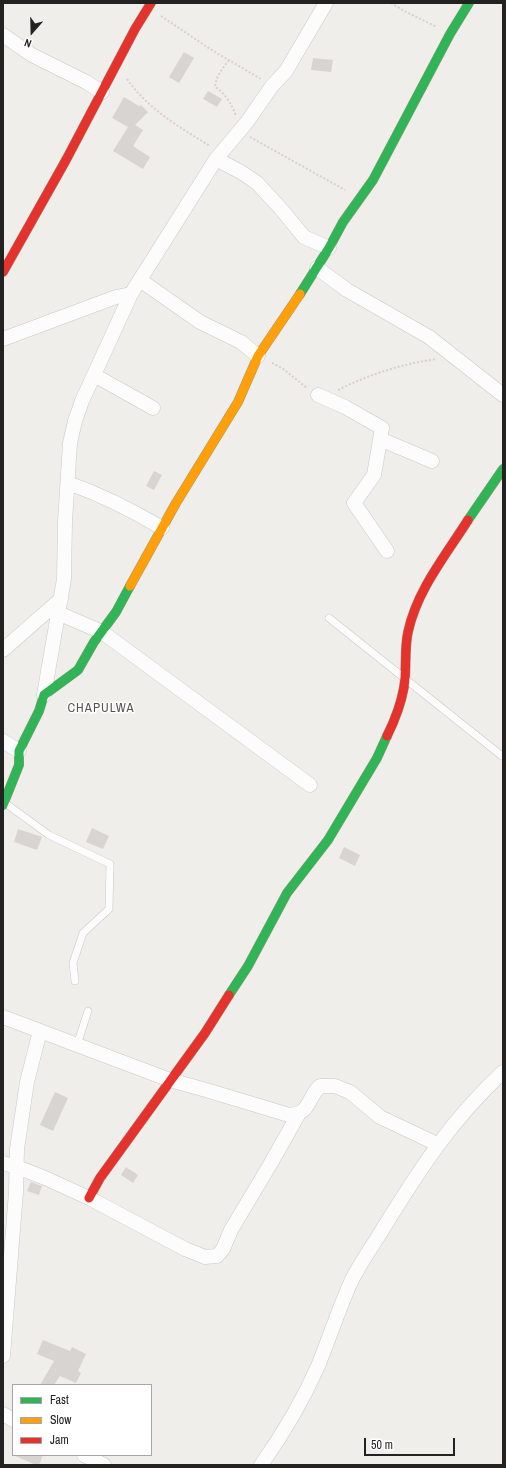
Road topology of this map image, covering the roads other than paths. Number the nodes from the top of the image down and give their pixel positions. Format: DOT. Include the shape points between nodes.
graph roads {
  1 [pos="326,3"];
  2 [pos="469,3"];
  3 [pos="150,5"];
  4 [pos="3,35"];
  5 [pos="102,92"];
  6 [pos="219,156"];
  7 [pos="329,248"];
  8 [pos="317,268"];
  9 [pos="3,272"];
  10 [pos="140,280"];
  11 [pos="131,294"];
  12 [pos="3,339"];
  13 [pos="258,356"];
  14 [pos="94,375"];
  15 [pos="318,395"];
  16 [pos="503,396"];
  17 [pos="153,408"];
  18 [pos="380,440"];
  19 [pos="432,461"];
  20 [pos="503,469"];
  21 [pos="68,483"];
  22 [pos="162,528"];
  23 [pos="387,550"];
  24 [pos="60,599"];
  25 [pos="58,613"];
  26 [pos="329,618"];
  27 [pos="102,632"];
  28 [pos="3,650"];
  29 [pos="405,678"];
  30 [pos="44,695"];
  31 [pos="3,741"];
  32 [pos="19,751"];
  33 [pos="502,756"];
  34 [pos="310,785"];
  35 [pos="3,803"];
  36 [pos="75,981"];
  37 [pos="88,1011"];
  38 [pos="3,1017"];
  39 [pos="40,1031"];
  40 [pos="77,1046"];
  41 [pos="503,1072"];
  42 [pos="170,1080"];
  43 [pos="298,1115"];
  44 [pos="438,1144"];
  45 [pos="3,1163"];
  46 [pos="17,1167"];
  47 [pos="89,1198"];
  48 [pos="3,1356"];
  49 [pos="3,1414"];
  50 [pos="12,1419"];
  51 [pos="86,1456"];
  52 [pos="104,1465"];
  53 [pos="261,1465"];
  1 -- 6 [label="street" via="286,71"];
  2 -- 7 [label="street" via="381,166 343,222"];
  3 -- 5 [label="street"];
  4 -- 5 [label="street" via="32,55"];
  5 -- 9 [label="street"];
  6 -- 7 [label="street" via="257,183 304,237"];
  6 -- 10 [label="street"];
  7 -- 8 [label="street"];
  8 -- 13 [label="street"];
  8 -- 16 [label="street" via="347,290 429,337"];
  10 -- 11 [label="street"];
  10 -- 13 [label="street" via="200,322 241,342"];
  11 -- 12 [label="street" via="116,297"];
  11 -- 14 [label="street"];
  13 -- 22 [label="street" via="228,420"];
  14 -- 17 [label="street"];
  14 -- 21 [label="street" via="75,421 70,443"];
  15 -- 18 [label="street" via="382,428"];
  18 -- 19 [label="street"];
  18 -- 23 [label="street" via="374,474 354,503"];
  20 -- 29 [label="street" via="423,591 408,633"];
  21 -- 22 [label="street" via="96,493"];
  21 -- 24 [label="street" via="64,579"];
  22 -- 27 [label="street" via="116,612"];
  24 -- 25 [label="street"];
  24 -- 28 [label="street"];
  25 -- 27 [label="street"];
  25 -- 30 [label="street"];
  26 -- 29 [label="lane"];
  27 -- 30 [label="street" via="78,670"];
  27 -- 34 [label="street"];
  29 -- 33 [label="lane"];
  29 -- 42 [label="street" via="397,715 370,770 328,840 287,893 248,966 205,1033"];
  30 -- 32 [label="street"];
  31 -- 32 [label="street"];
  32 -- 35 [label="street" via="19,765"];
  35 -- 36 [label="lane" via="49,835 110,864 108,909 83,933 73,964"];
  37 -- 40 [label="lane"];
  38 -- 39 [label="street"];
  39 -- 40 [label="street"];
  39 -- 46 [label="street" via="22,1108"];
  40 -- 42 [label="street"];
  41 -- 44 [label="street" via="482,1092"];
  42 -- 43 [label="street" via="289,1115"];
  42 -- 47 [label="street" via="100,1178"];
  43 -- 44 [label="street" via="305,1110 320,1086 335,1086 350,1092 380,1117"];
  43 -- 47 [label="street" via="231,1230 224,1249 217,1256 205,1257 185,1249"];
  44 -- 53 [label="street" via="350,1283 295,1412"];
  45 -- 46 [label="street"];
  46 -- 47 [label="street"];
  46 -- 48 [label="street"];
  49 -- 50 [label="street"];
  51 -- 52 [label="street"];
}
